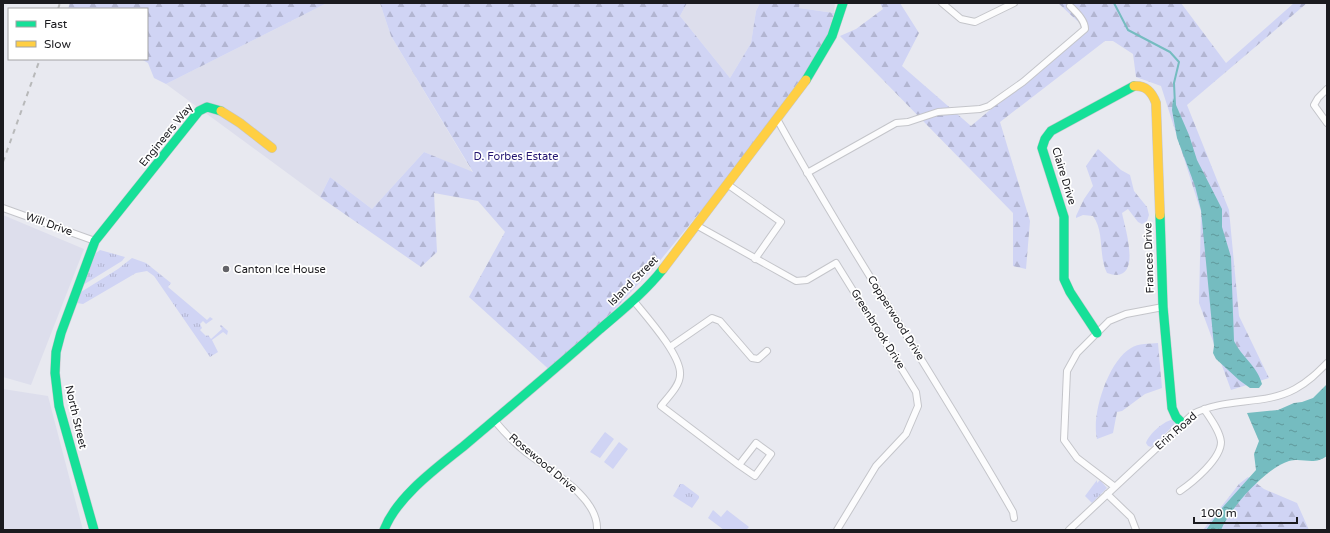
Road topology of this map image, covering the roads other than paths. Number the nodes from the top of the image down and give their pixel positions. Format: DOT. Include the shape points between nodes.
graph roads {
  1 [pos="843,3"];
  2 [pos="942,3"];
  3 [pos="1014,3"];
  4 [pos="1070,6"];
  5 [pos="1327,89"];
  6 [pos="1149,90"];
  7 [pos="777,119"];
  8 [pos="1327,123"];
  9 [pos="272,148"];
  10 [pos="808,173"];
  11 [pos="727,184"];
  12 [pos="3,208"];
  13 [pos="696,225"];
  14 [pos="95,241"];
  15 [pos="755,259"];
  16 [pos="633,300"];
  17 [pos="1163,306"];
  18 [pos="1097,333"];
  19 [pos="670,347"];
  20 [pos="767,351"];
  21 [pos="1327,363"];
  22 [pos="1204,409"];
  23 [pos="494,420"];
  24 [pos="1182,423"];
  25 [pos="739,465"];
  26 [pos="1115,487"];
  27 [pos="1180,491"];
  28 [pos="1107,494"];
  29 [pos="1014,518"];
  30 [pos="94,530"];
  31 [pos="384,530"];
  32 [pos="597,530"];
  33 [pos="837,530"];
  34 [pos="1069,530"];
  35 [pos="1136,530"];
  1 -- 7 [label="street, Island Street" via="831,40 815,67"];
  2 -- 3 [label="street" via="961,19 975,22"];
  4 -- 10 [label="street" via="1084,25 1084,29 996,103 980,109 938,112 908,122 896,123"];
  5 -- 8 [label="street" via="1314,103"];
  6 -- 17 [label="street, Frances Drive" via="1156,103"];
  6 -- 18 [label="street, Claire Drive" via="1141,86 1131,87 1049,133 1042,148 1064,217 1064,279"];
  7 -- 10 [label="street, Copperwood Drive"];
  7 -- 11 [label="street, Island Street"];
  9 -- 14 [label="street, Engineers Way" via="235,119 215,108 207,107 199,111"];
  10 -- 29 [label="street, Copperwood Drive" via="965,429 1014,512"];
  11 -- 13 [label="street, Island Street"];
  11 -- 15 [label="street" via="781,222"];
  12 -- 14 [label="street, Will Drive"];
  13 -- 15 [label="street, Greenbrook Drive"];
  13 -- 16 [label="street, Island Street" via="665,267"];
  14 -- 30 [label="street, North Street" via="61,333 56,352 55,373 59,406"];
  15 -- 33 [label="street, Greenbrook Drive" via="802,282 836,263 916,392 918,406 906,434 876,466"];
  16 -- 19 [label="street"];
  16 -- 23 [label="street, Island Street"];
  17 -- 18 [label="street" via="1119,316 1109,321"];
  17 -- 24 [label="street, Frances Drive" via="1172,408"];
  18 -- 26 [label="street" via="1077,353 1068,368 1064,437 1067,446 1077,458"];
  19 -- 20 [label="street" via="712,318 720,321 749,356 758,359"];
  19 -- 25 [label="street" via="677,363 679,381 660,406"];
  21 -- 22 [label="street, Erin Road" via="1305,383 1279,395"];
  22 -- 24 [label="street, Erin Road"];
  22 -- 27 [label="street" via="1219,436 1220,449 1195,480"];
  23 -- 31 [label="street, Island Street" via="425,478 400,504"];
  23 -- 32 [label="street, Rosewood Drive" via="522,449 580,495 595,516"];
  24 -- 26 [label="street, Erin Road"];
  25 -- 25 [label="street" via="755,476 771,454 756,443"];
  26 -- 28 [label="street, Erin Road"];
  28 -- 34 [label="street, Erin Road"];
  28 -- 35 [label="street" via="1132,517"];
}
